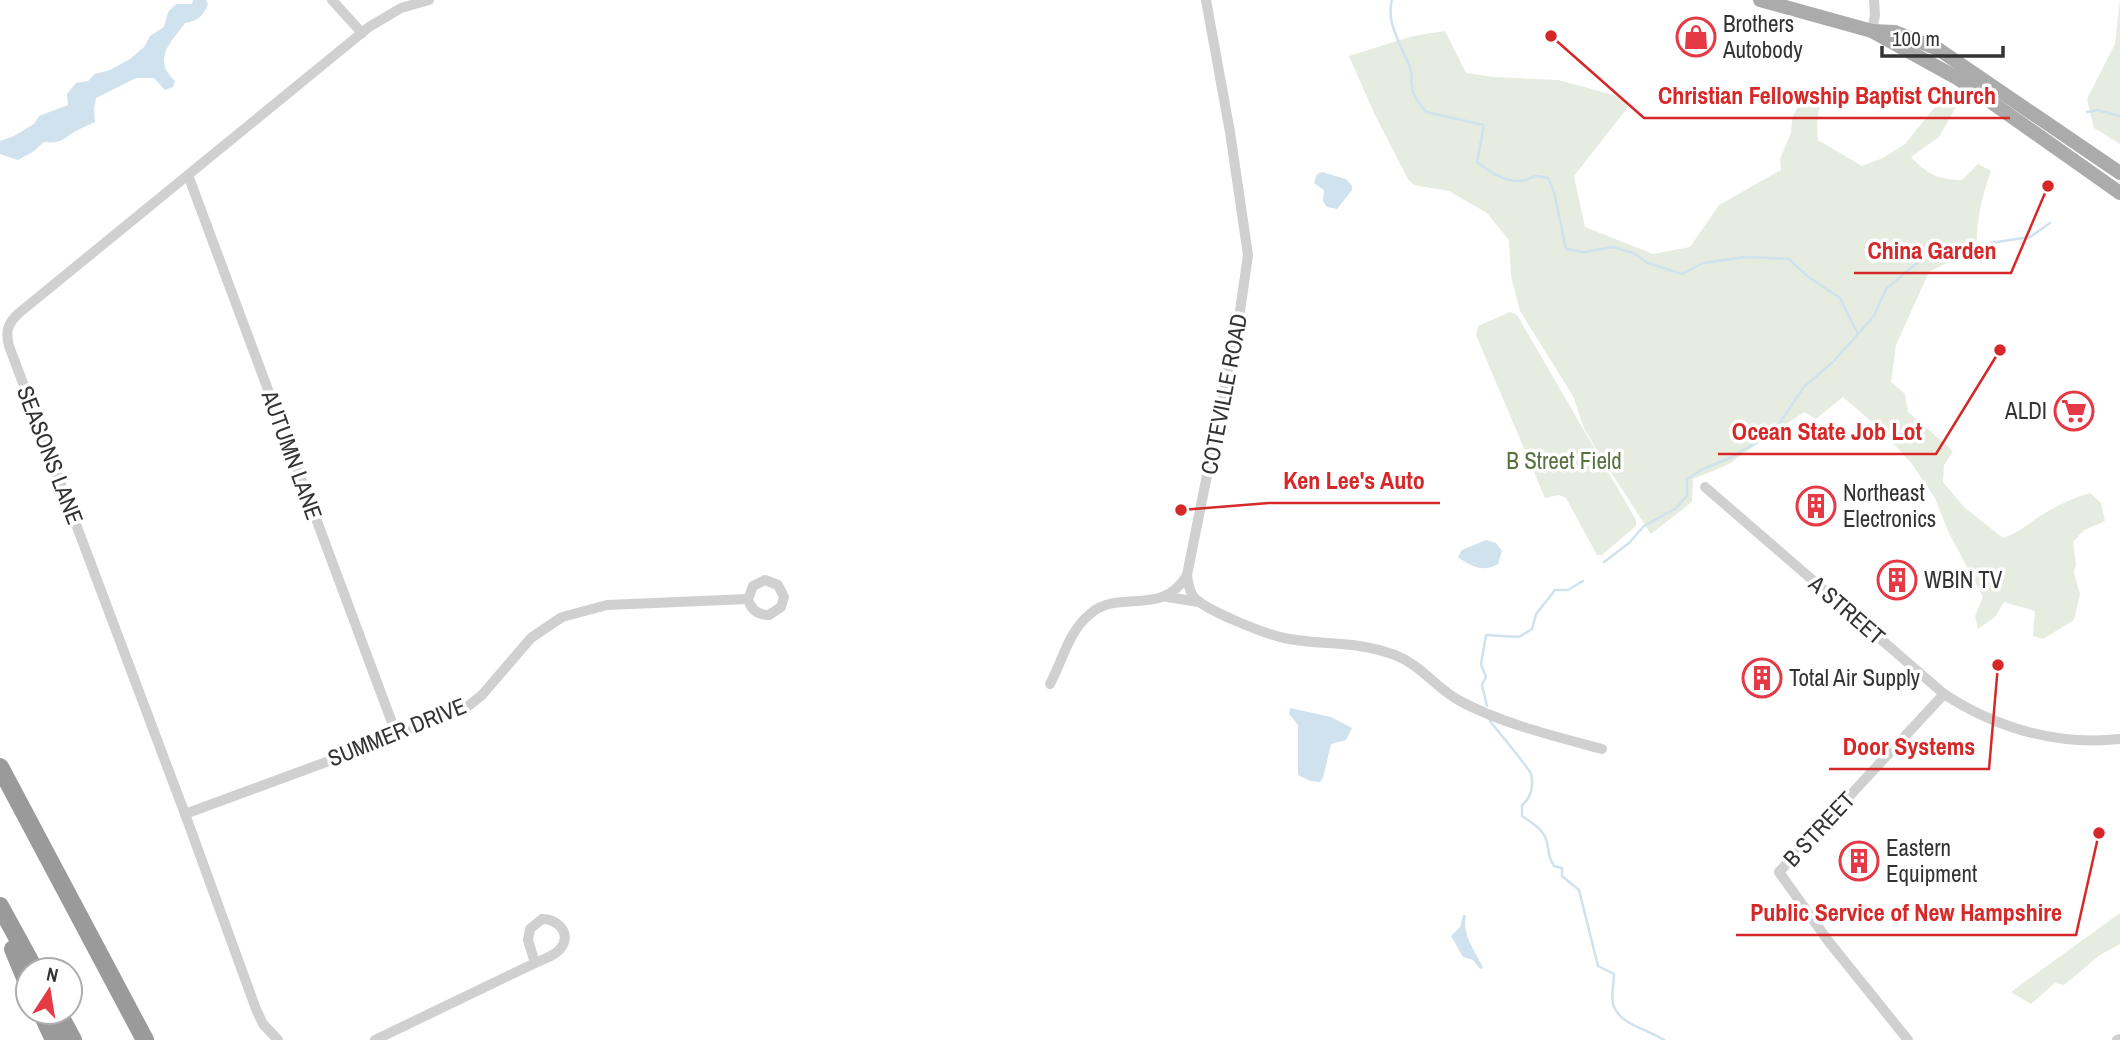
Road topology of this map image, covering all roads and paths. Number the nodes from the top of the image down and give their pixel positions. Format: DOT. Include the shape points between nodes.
graph roads {
  1 [pos="332,0"];
  2 [pos="429,0"];
  3 [pos="1206,0"];
  4 [pos="1760,0"];
  5 [pos="1874,0"];
  6 [pos="1872,31"];
  7 [pos="362,33"];
  8 [pos="2120,173"];
  9 [pos="188,175"];
  10 [pos="2120,193"];
  11 [pos="1705,487"];
  12 [pos="1187,575"];
  13 [pos="1167,597"];
  14 [pos="748,599"];
  15 [pos="1199,602"];
  16 [pos="1050,684"];
  17 [pos="1944,694"];
  18 [pos="397,736"];
  19 [pos="2120,739"];
  20 [pos="1602,749"];
  21 [pos="0,767"];
  22 [pos="185,814"];
  23 [pos="3,912"];
  24 [pos="14,956"];
  25 [pos="27,956"];
  26 [pos="536,963"];
  27 [pos="130,1010"];
  28 [pos="145,1040"];
  29 [pos="158,1040"];
  30 [pos="278,1040"];
  31 [pos="374,1040"];
  32 [pos="1908,1040"];
  1 -- 7 [label="street"];
  2 -- 7 [label="street, SEASONS LANE" via="393,12"];
  3 -- 12 [label="street, COTEVILLE ROAD" via="1248,255"];
  4 -- 6 [label="main road"];
  5 -- 6 [label="street"];
  6 -- 8 [label="main road" via="1895,32 1946,53"];
  6 -- 10 [label="main road" via="1957,78"];
  7 -- 9 [label="street, SEASONS LANE"];
  9 -- 18 [label="street, AUTUMN LANE"];
  9 -- 22 [label="street, SEASONS LANE" via="19,313 7,329 9,346"];
  11 -- 17 [label="street, A STREET"];
  12 -- 13 [label="street"];
  12 -- 15 [label="street"];
  13 -- 15 [label="street"];
  13 -- 16 [label="street" via="1108,605 1091,613 1075,629"];
  14 -- 18 [label="street, SUMMER DRIVE" via="607,604 562,617 531,638 467,706"];
  15 -- 20 [label="street" via="1268,634 1361,644 1397,656 1475,708"];
  17 -- 19 [label="street, A STREET" via="1976,713 2028,733 2077,741"];
  17 -- 32 [label="street, B STREET" via="1779,872"];
  18 -- 22 [label="street, SUMMER DRIVE"];
  21 -- 27 [label="highway"];
  22 -- 30 [label="street, SEASONS LANE" via="256,1009"];
  23 -- 24 [label="highway"];
  23 -- 25 [label="highway"];
  26 -- 26 [label="street" via="528,940 530,929 542,919 553,920 562,928 564,943"];
  26 -- 31 [label="street"];
  27 -- 28 [label="highway"];
  27 -- 29 [label="highway"];
}
